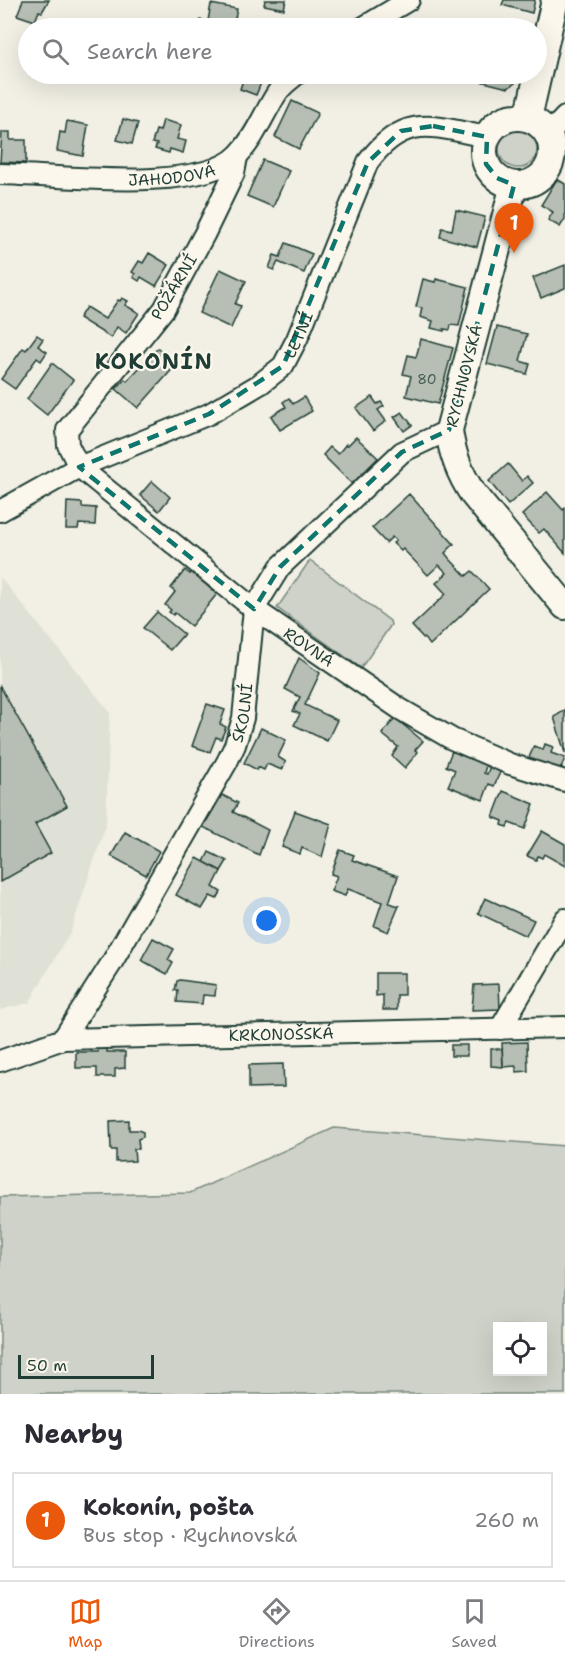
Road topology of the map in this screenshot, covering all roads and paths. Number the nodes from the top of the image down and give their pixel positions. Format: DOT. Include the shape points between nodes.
graph roads {
  1 [pos="409,0"];
  2 [pos="555,0"];
  3 [pos="379,18"];
  4 [pos="547,35"];
  5 [pos="286,84"];
  6 [pos="536,84"];
  7 [pos="528,118"];
  8 [pos="557,126"];
  9 [pos="487,137"];
  10 [pos="237,157"];
  11 [pos="0,174"];
  12 [pos="514,185"];
  13 [pos="449,430"];
  14 [pos="79,467"];
  15 [pos="0,511"];
  16 [pos="565,606"];
  17 [pos="254,609"];
  18 [pos="565,781"];
  19 [pos="565,919"];
  20 [pos="565,1027"];
  21 [pos="500,1029"];
  22 [pos="63,1039"];
  23 [pos="0,1061"];
  1 -- 3 [label="street"];
  2 -- 4 [label="main road"];
  5 -- 10 [label="street, JAHODOVÁ"];
  6 -- 7 [label="main road"];
  7 -- 8 [label="main road"];
  7 -- 9 [label="main road" via="504,120"];
  8 -- 12 [label="main road" via="552,156 543,175 535,181"];
  9 -- 12 [label="main road" via="486,164 497,178"];
  9 -- 14 [label="street, LETNÍ" via="433,126 401,131 389,140 368,162 283,366 209,414"];
  10 -- 11 [label="street, JAHODOVÁ" via="200,174 129,181"];
  10 -- 14 [label="street, POŽÁRNÍ" via="234,173 164,309 67,430 68,445"];
  12 -- 13 [label="main road, RYCHNOVSKÁ"];
  13 -- 16 [label="main road, RYCHNOVSKÁ" via="460,475"];
  13 -- 17 [label="street, ŠKOLNÍ" via="402,452 280,567"];
  14 -- 15 [label="street, LETNÍ"];
  14 -- 17 [label="street, ROVNÁ"];
  17 -- 18 [label="street, ROVNÁ" via="400,709 452,738 510,764"];
  17 -- 22 [label="street, ŠKOLNÍ" via="243,718 235,745 111,964"];
  19 -- 21 [label="street"];
  20 -- 21 [label="street, KRKONOŠSKÁ"];
  21 -- 22 [label="street, KRKONOŠSKÁ"];
  22 -- 23 [label="street, KRKONOŠSKÁ"];
}
